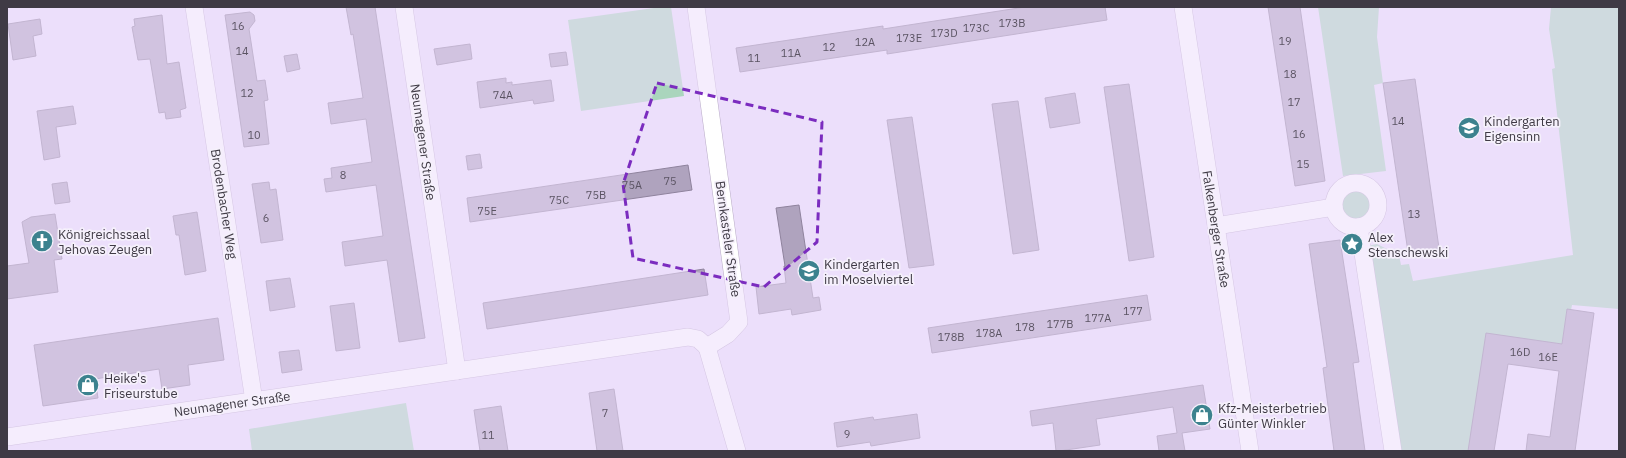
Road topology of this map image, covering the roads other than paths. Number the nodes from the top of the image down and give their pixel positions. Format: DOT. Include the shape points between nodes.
graph roads {
  1 [pos="194,7"];
  2 [pos="404,7"];
  3 [pos="696,7"];
  4 [pos="1183,7"];
  5 [pos="1334,207"];
  6 [pos="1216,226"];
  7 [pos="1359,227"];
  8 [pos="706,347"];
  9 [pos="457,371"];
  10 [pos="254,401"];
  11 [pos="7,437"];
  12 [pos="737,451"];
  13 [pos="1250,451"];
  14 [pos="1393,451"];
  1 -- 10 [label="street, Brodenbacher Weg"];
  2 -- 9 [label="street, Neumagener Straße"];
  3 -- 8 [label="street, Bernkasteler Straße" via="739,322 728,334"];
  4 -- 6 [label="street, Falkenberger Straße"];
  5 -- 6 [label="street"];
  5 -- 7 [label="street" via="1340,220 1346,225"];
  5 -- 7 [label="street" via="1338,193 1343,188 1355,183 1368,187 1376,197 1377,210 1371,221"];
  6 -- 13 [label="street, Falkenberger Straße"];
  7 -- 14 [label="street"];
  8 -- 9 [label="street, Neumagener Straße" via="698,339 688,338"];
  8 -- 12 [label="street"];
  9 -- 10 [label="street, Neumagener Straße"];
  10 -- 11 [label="street, Neumagener Straße"];
}
